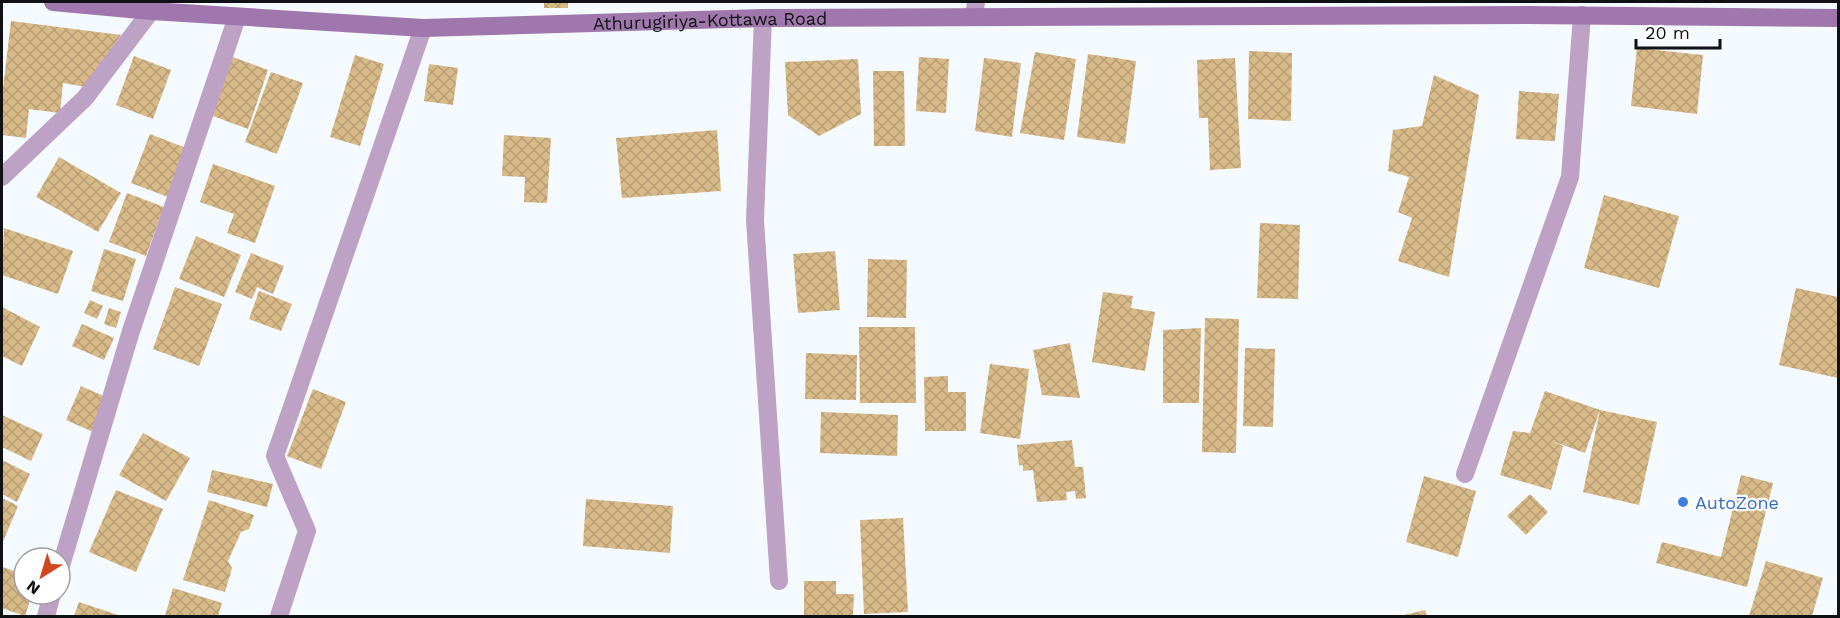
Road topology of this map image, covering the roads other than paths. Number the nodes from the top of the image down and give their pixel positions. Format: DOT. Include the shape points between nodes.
graph roads {
  1 [pos="53,2"];
  2 [pos="1529,8"];
  3 [pos="975,9"];
  4 [pos="151,11"];
  5 [pos="1582,15"];
  6 [pos="237,17"];
  7 [pos="763,18"];
  8 [pos="1839,18"];
  9 [pos="423,28"];
  10 [pos="2,177"];
  11 [pos="1465,474"];
  12 [pos="67,546"];
  13 [pos="779,581"];
  14 [pos="279,616"];
  1 -- 4 [label="main road, Athurugiriya-Kottawa Road"];
  2 -- 3 [label="main road, Athurugiriya-Kottawa Road"];
  2 -- 5 [label="main road, Athurugiriya-Kottawa Road"];
  3 -- 7 [label="main road, Athurugiriya-Kottawa Road"];
  4 -- 6 [label="main road, Athurugiriya-Kottawa Road"];
  4 -- 10 [label="street" via="85,98"];
  5 -- 8 [label="main road, Athurugiriya-Kottawa Road"];
  5 -- 11 [label="street" via="1570,177"];
  6 -- 9 [label="main road, Athurugiriya-Kottawa Road"];
  6 -- 12 [label="street" via="131,331"];
  7 -- 9 [label="main road, Athurugiriya-Kottawa Road"];
  7 -- 13 [label="street" via="755,220"];
  9 -- 14 [label="street" via="275,456 307,531"];
}
